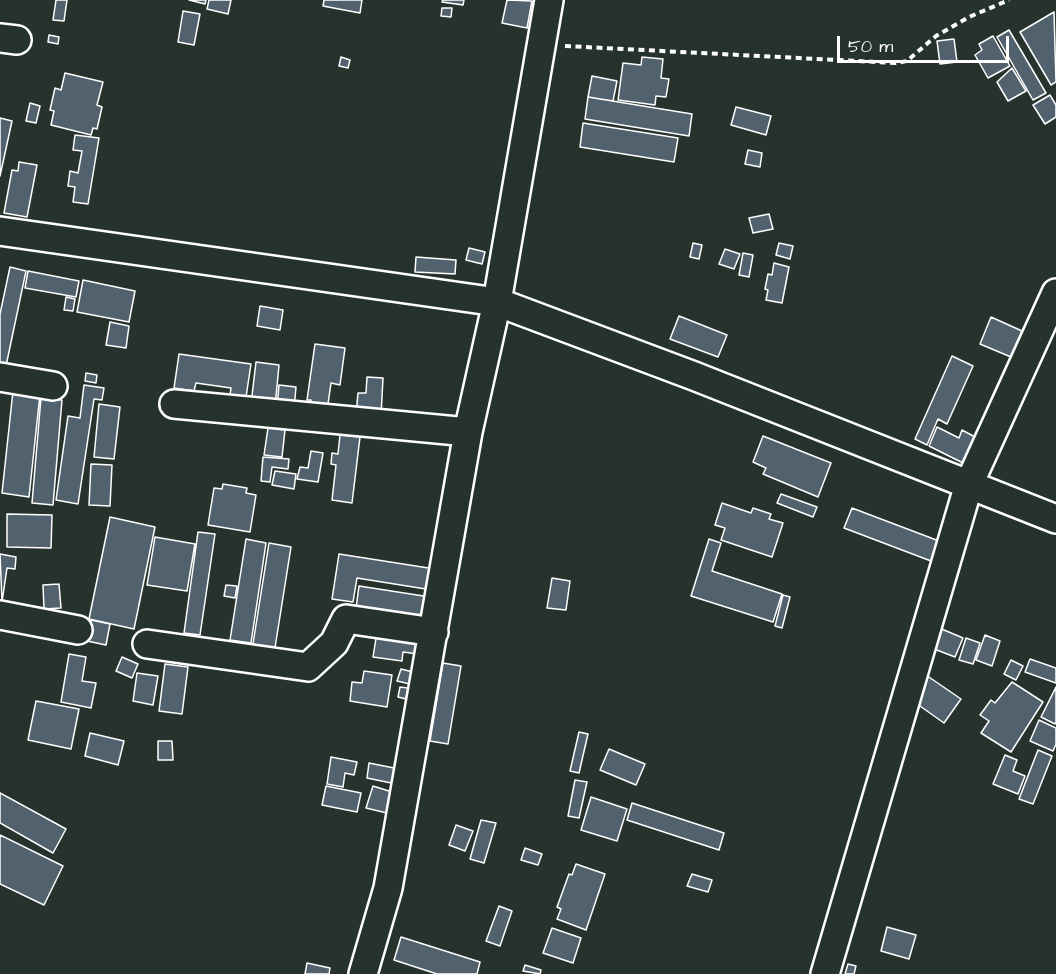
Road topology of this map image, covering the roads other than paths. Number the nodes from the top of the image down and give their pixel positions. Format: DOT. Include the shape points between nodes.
graph roads {
  1 [pos="549,0"];
  2 [pos="0,231"];
  3 [pos="1056,293"];
  4 [pos="497,302"];
  5 [pos="0,376"];
  6 [pos="53,386"];
  7 [pos="174,404"];
  8 [pos="468,432"];
  9 [pos="969,483"];
  10 [pos="1056,519"];
  11 [pos="0,615"];
  12 [pos="78,630"];
  13 [pos="434,632"];
  14 [pos="147,644"];
  15 [pos="363,974"];
  16 [pos="825,974"];
  1 -- 4 [label="street"];
  2 -- 4 [label="street"];
  3 -- 9 [label="street"];
  4 -- 8 [label="street"];
  4 -- 9 [label="street"];
  5 -- 6 [label="street"];
  7 -- 8 [label="street"];
  8 -- 13 [label="street"];
  9 -- 10 [label="street"];
  9 -- 16 [label="street"];
  11 -- 12 [label="street"];
  13 -- 14 [label="street" via="346,620 334,643 308,667"];
  13 -- 15 [label="street" via="388,888"];
}
